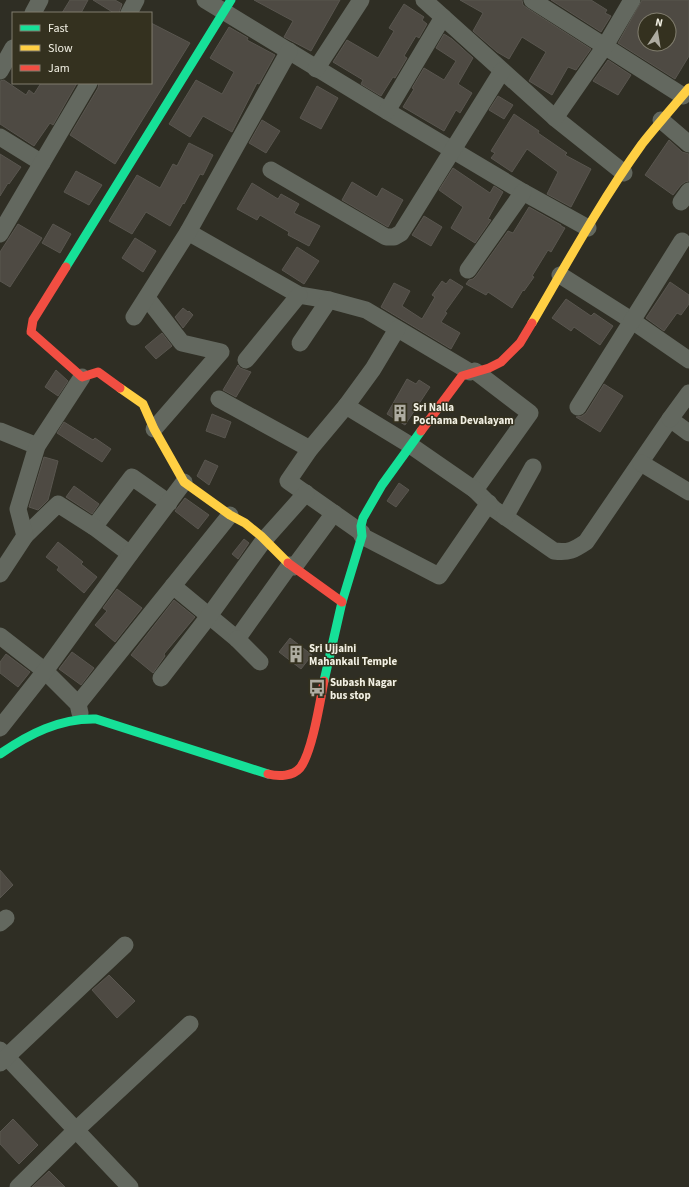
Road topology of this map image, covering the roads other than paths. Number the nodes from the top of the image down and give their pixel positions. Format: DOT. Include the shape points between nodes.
graph roads {
  1 [pos="40,0"];
  2 [pos="136,0"];
  3 [pos="205,0"];
  4 [pos="361,0"];
  5 [pos="532,0"];
  6 [pos="632,0"];
  7 [pos="228,6"];
  8 [pos="434,6"];
  9 [pos="34,12"];
  10 [pos="130,12"];
  11 [pos="605,46"];
  12 [pos="12,50"];
  13 [pos="289,51"];
  14 [pos="316,69"];
  15 [pos="502,70"];
  16 [pos="0,72"];
  17 [pos="88,84"];
  18 [pos="686,92"];
  19 [pos="387,111"];
  20 [pos="555,118"];
  21 [pos="661,120"];
  22 [pos="0,137"];
  23 [pos="689,144"];
  24 [pos="453,150"];
  25 [pos="42,164"];
  26 [pos="271,170"];
  27 [pos="624,173"];
  28 [pos="522,192"];
  29 [pos="588,228"];
  30 [pos="188,232"];
  31 [pos="0,234"];
  32 [pos="682,241"];
  33 [pos="468,270"];
  34 [pos="560,275"];
  35 [pos="299,296"];
  36 [pos="147,298"];
  37 [pos="328,300"];
  38 [pos="134,317"];
  39 [pos="631,320"];
  40 [pos="397,329"];
  41 [pos="300,343"];
  42 [pos="246,360"];
  43 [pos="689,360"];
  44 [pos="472,372"];
  45 [pos="82,377"];
  46 [pos="689,393"];
  47 [pos="219,399"];
  48 [pos="346,406"];
  49 [pos="578,407"];
  50 [pos="670,419"];
  51 [pos="154,429"];
  52 [pos="0,431"];
  53 [pos="689,433"];
  54 [pos="410,445"];
  55 [pos="37,446"];
  56 [pos="310,449"];
  57 [pos="640,463"];
  58 [pos="533,467"];
  59 [pos="184,482"];
  60 [pos="475,490"];
  61 [pos="689,492"];
  62 [pos="306,493"];
  63 [pos="169,503"];
  64 [pos="489,503"];
  65 [pos="334,513"];
  66 [pos="230,515"];
  67 [pos="506,517"];
  68 [pos="94,527"];
  69 [pos="362,534"];
  70 [pos="25,536"];
  71 [pos="264,540"];
  72 [pos="130,554"];
  73 [pos="292,566"];
  74 [pos="0,574"];
  75 [pos="173,586"];
  76 [pos="342,602"];
  77 [pos="209,616"];
  78 [pos="0,636"];
  79 [pos="237,639"];
  80 [pos="260,662"];
  81 [pos="45,671"];
  82 [pos="161,678"];
  83 [pos="80,711"];
  84 [pos="0,728"];
  85 [pos="0,754"];
  86 [pos="125,945"];
  87 [pos="190,1024"];
  88 [pos="2,1057"];
  89 [pos="76,1130"];
  90 [pos="18,1187"];
  91 [pos="130,1187"];
  1 -- 9 [label="street"];
  2 -- 10 [label="street"];
  3 -- 7 [label="street"];
  4 -- 14 [label="street"];
  5 -- 11 [label="street"];
  6 -- 11 [label="street"];
  7 -- 13 [label="street"];
  7 -- 45 [label="street" via="33,320 31,332"];
  8 -- 15 [label="street"];
  8 -- 19 [label="street"];
  11 -- 18 [label="street"];
  11 -- 20 [label="street"];
  12 -- 16 [label="street"];
  13 -- 14 [label="street"];
  13 -- 30 [label="street"];
  14 -- 19 [label="street"];
  15 -- 20 [label="street"];
  15 -- 24 [label="street"];
  17 -- 25 [label="street"];
  18 -- 21 [label="street"];
  19 -- 24 [label="street"];
  20 -- 27 [label="street"];
  21 -- 23 [label="street"];
  21 -- 27 [label="street"];
  22 -- 25 [label="street"];
  24 -- 26 [label="street" via="401,233 394,237 386,237"];
  24 -- 28 [label="street"];
  25 -- 31 [label="street"];
  27 -- 29 [label="street"];
  28 -- 29 [label="street"];
  28 -- 33 [label="street"];
  29 -- 34 [label="street"];
  30 -- 35 [label="street"];
  30 -- 36 [label="street"];
  32 -- 39 [label="street"];
  34 -- 39 [label="street"];
  34 -- 44 [label="street" via="524,338 511,354 499,364"];
  35 -- 37 [label="street"];
  35 -- 42 [label="street"];
  36 -- 38 [label="street"];
  36 -- 51 [label="street" via="182,343 221,352"];
  37 -- 40 [label="street" via="366,310"];
  37 -- 41 [label="street"];
  39 -- 43 [label="street"];
  39 -- 49 [label="street"];
  40 -- 44 [label="street"];
  40 -- 48 [label="street"];
  44 -- 54 [label="street" via="462,376"];
  44 -- 60 [label="street" via="530,413"];
  45 -- 51 [label="street" via="98,372 143,404"];
  45 -- 55 [label="street"];
  46 -- 50 [label="street"];
  47 -- 56 [label="street"];
  48 -- 54 [label="street"];
  48 -- 56 [label="street"];
  50 -- 53 [label="street"];
  50 -- 57 [label="street"];
  51 -- 59 [label="street"];
  52 -- 55 [label="street"];
  54 -- 60 [label="street"];
  54 -- 69 [label="street" via="363,518"];
  55 -- 70 [label="street" via="18,509"];
  56 -- 62 [label="street" via="288,481"];
  57 -- 61 [label="street"];
  57 -- 67 [label="street" via="586,542 574,550 554,551"];
  58 -- 67 [label="street"];
  59 -- 63 [label="street"];
  59 -- 66 [label="street"];
  60 -- 64 [label="street"];
  62 -- 65 [label="street"];
  62 -- 71 [label="street"];
  63 -- 68 [label="street" via="132,477"];
  63 -- 72 [label="street"];
  64 -- 67 [label="street"];
  64 -- 69 [label="street" via="439,576"];
  65 -- 69 [label="street"];
  65 -- 73 [label="street"];
  66 -- 71 [label="street"];
  66 -- 75 [label="street"];
  68 -- 70 [label="street" via="58,504"];
  68 -- 72 [label="street"];
  69 -- 76 [label="street"];
  70 -- 74 [label="street"];
  71 -- 73 [label="street"];
  71 -- 77 [label="street"];
  72 -- 81 [label="street"];
  73 -- 76 [label="street"];
  73 -- 79 [label="street"];
  75 -- 77 [label="street"];
  75 -- 83 [label="street"];
  76 -- 83 [label="street" via="309,750 304,764 296,773 272,776 96,719"];
  77 -- 79 [label="street"];
  77 -- 82 [label="street"];
  78 -- 81 [label="street"];
  79 -- 80 [label="street"];
  81 -- 83 [label="street"];
  81 -- 84 [label="street"];
  83 -- 85 [label="street" via="62,722 25,737"];
  86 -- 88 [label="street"];
  87 -- 89 [label="street"];
  88 -- 89 [label="street"];
  89 -- 90 [label="street"];
  89 -- 91 [label="street"];
}
